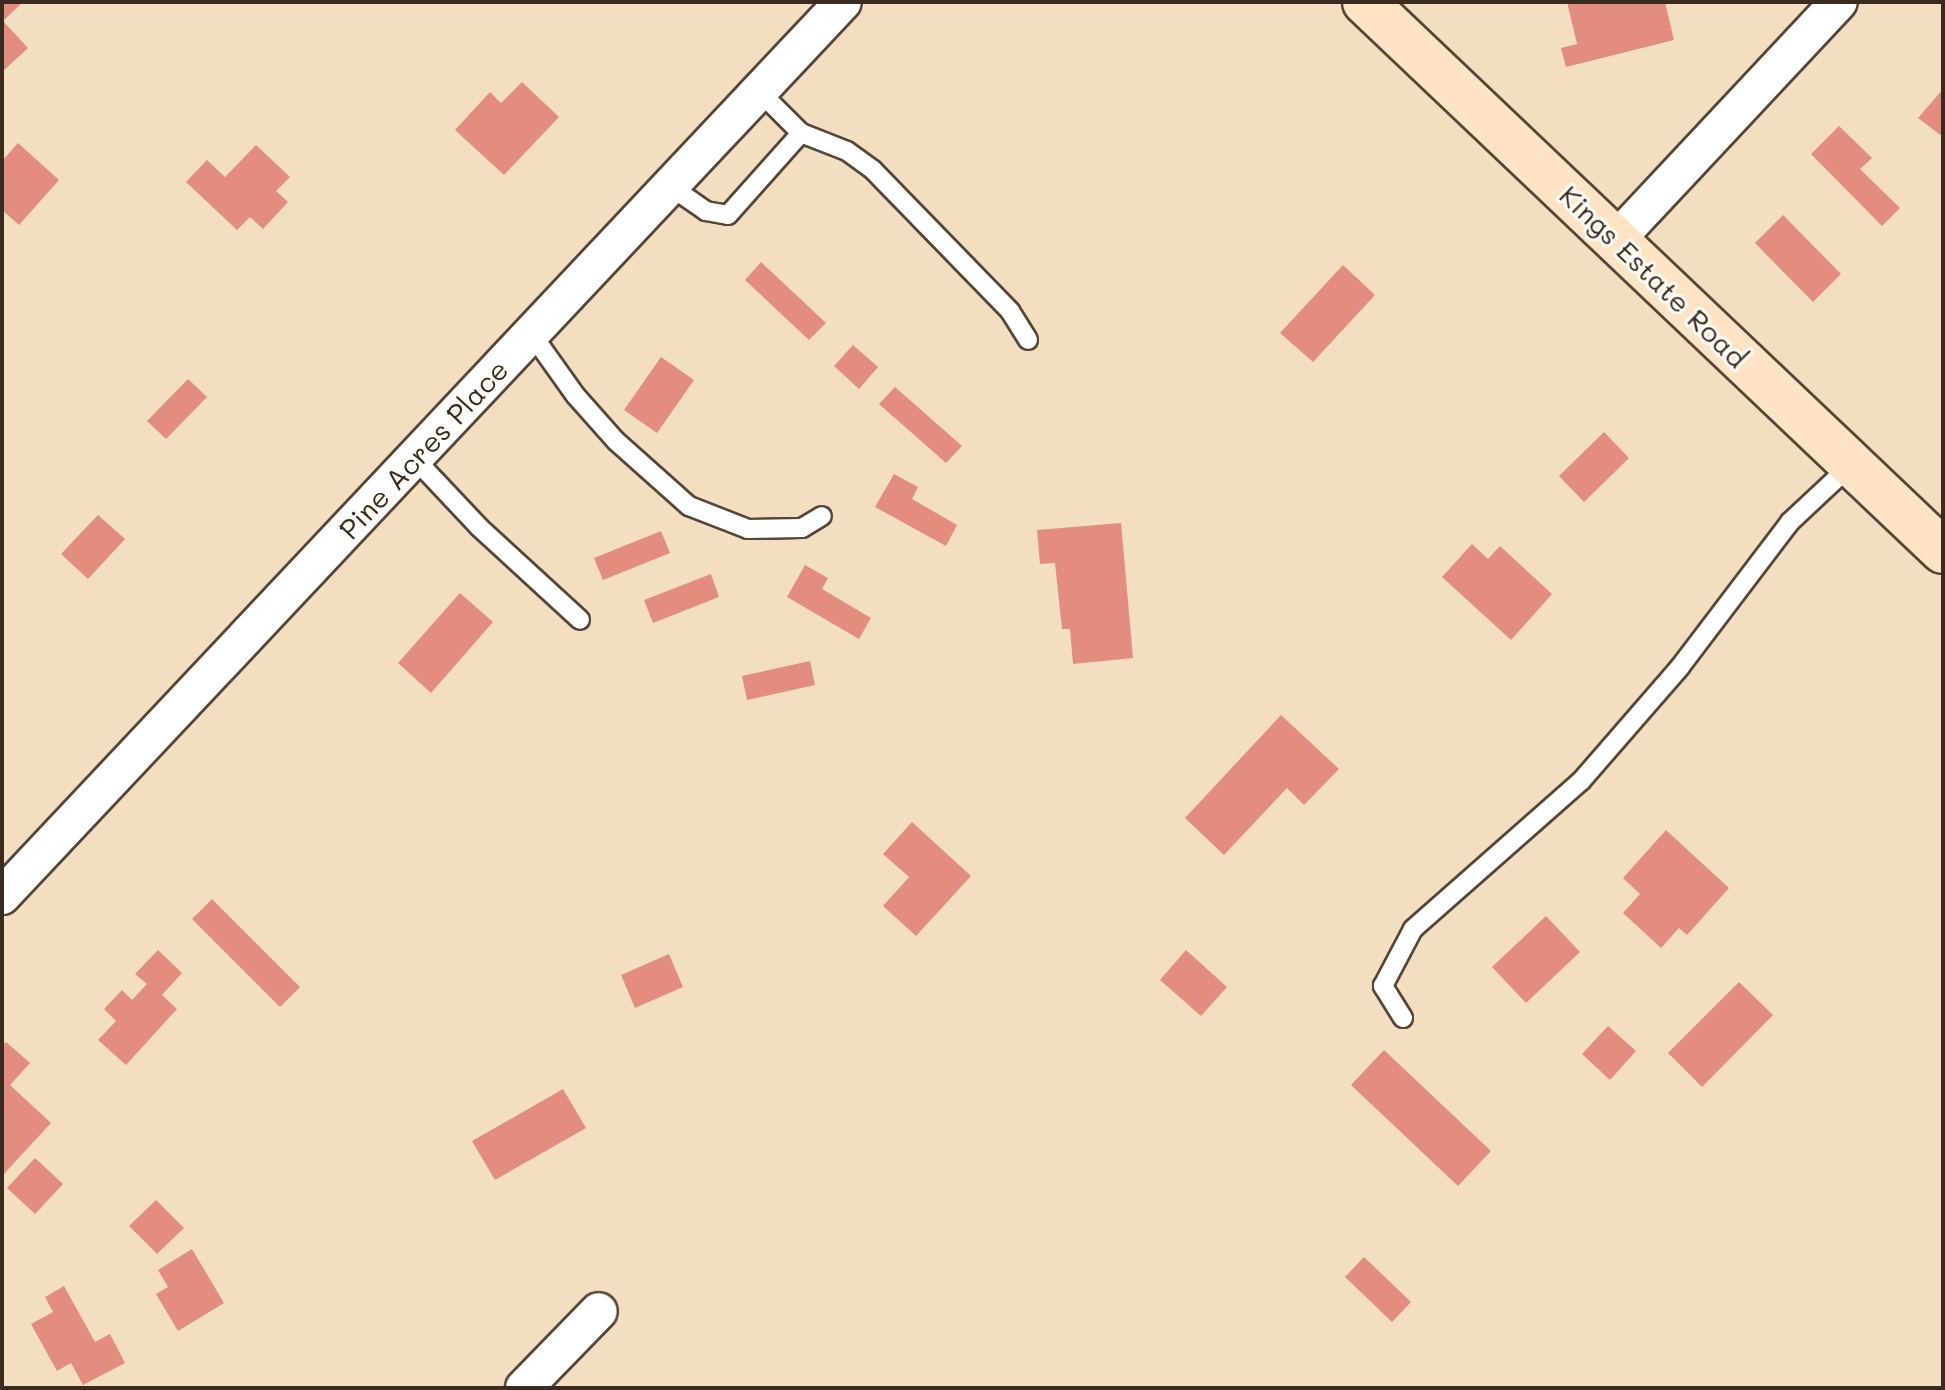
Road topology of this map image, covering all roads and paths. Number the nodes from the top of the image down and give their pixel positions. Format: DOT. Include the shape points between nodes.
graph roads {
  1 [pos="843,2"];
  2 [pos="1365,2"];
  3 [pos="1839,2"];
  4 [pos="759,91"];
  5 [pos="801,133"];
  6 [pos="670,186"];
  7 [pos="1616,240"];
  8 [pos="531,333"];
  9 [pos="1028,340"];
  10 [pos="414,458"];
  11 [pos="1852,464"];
  12 [pos="822,516"];
  13 [pos="1943,551"];
  14 [pos="580,620"];
  15 [pos="2,896"];
  16 [pos="1403,1018"];
  17 [pos="599,1311"];
  18 [pos="524,1388"];
  1 -- 4 [label="street, Pine Acres Place"];
  2 -- 7 [label="street, Kings Estate Road"];
  3 -- 7 [label="street"];
  4 -- 5 [label="lane"];
  4 -- 6 [label="street, Pine Acres Place"];
  5 -- 6 [label="lane" via="728,215 706,211"];
  5 -- 9 [label="lane" via="847,151 873,170 1010,311"];
  6 -- 8 [label="street, Pine Acres Place"];
  7 -- 11 [label="street, Kings Estate Road"];
  8 -- 10 [label="street, Pine Acres Place"];
  8 -- 12 [label="lane" via="616,441 689,506 748,529 802,528"];
  10 -- 14 [label="lane"];
  10 -- 15 [label="street, Pine Acres Place"];
  11 -- 13 [label="street, Kings Estate Road"];
  11 -- 16 [label="lane" via="1790,522 1680,667 1581,781 1413,929 1383,986"];
  17 -- 18 [label="street"];
}
